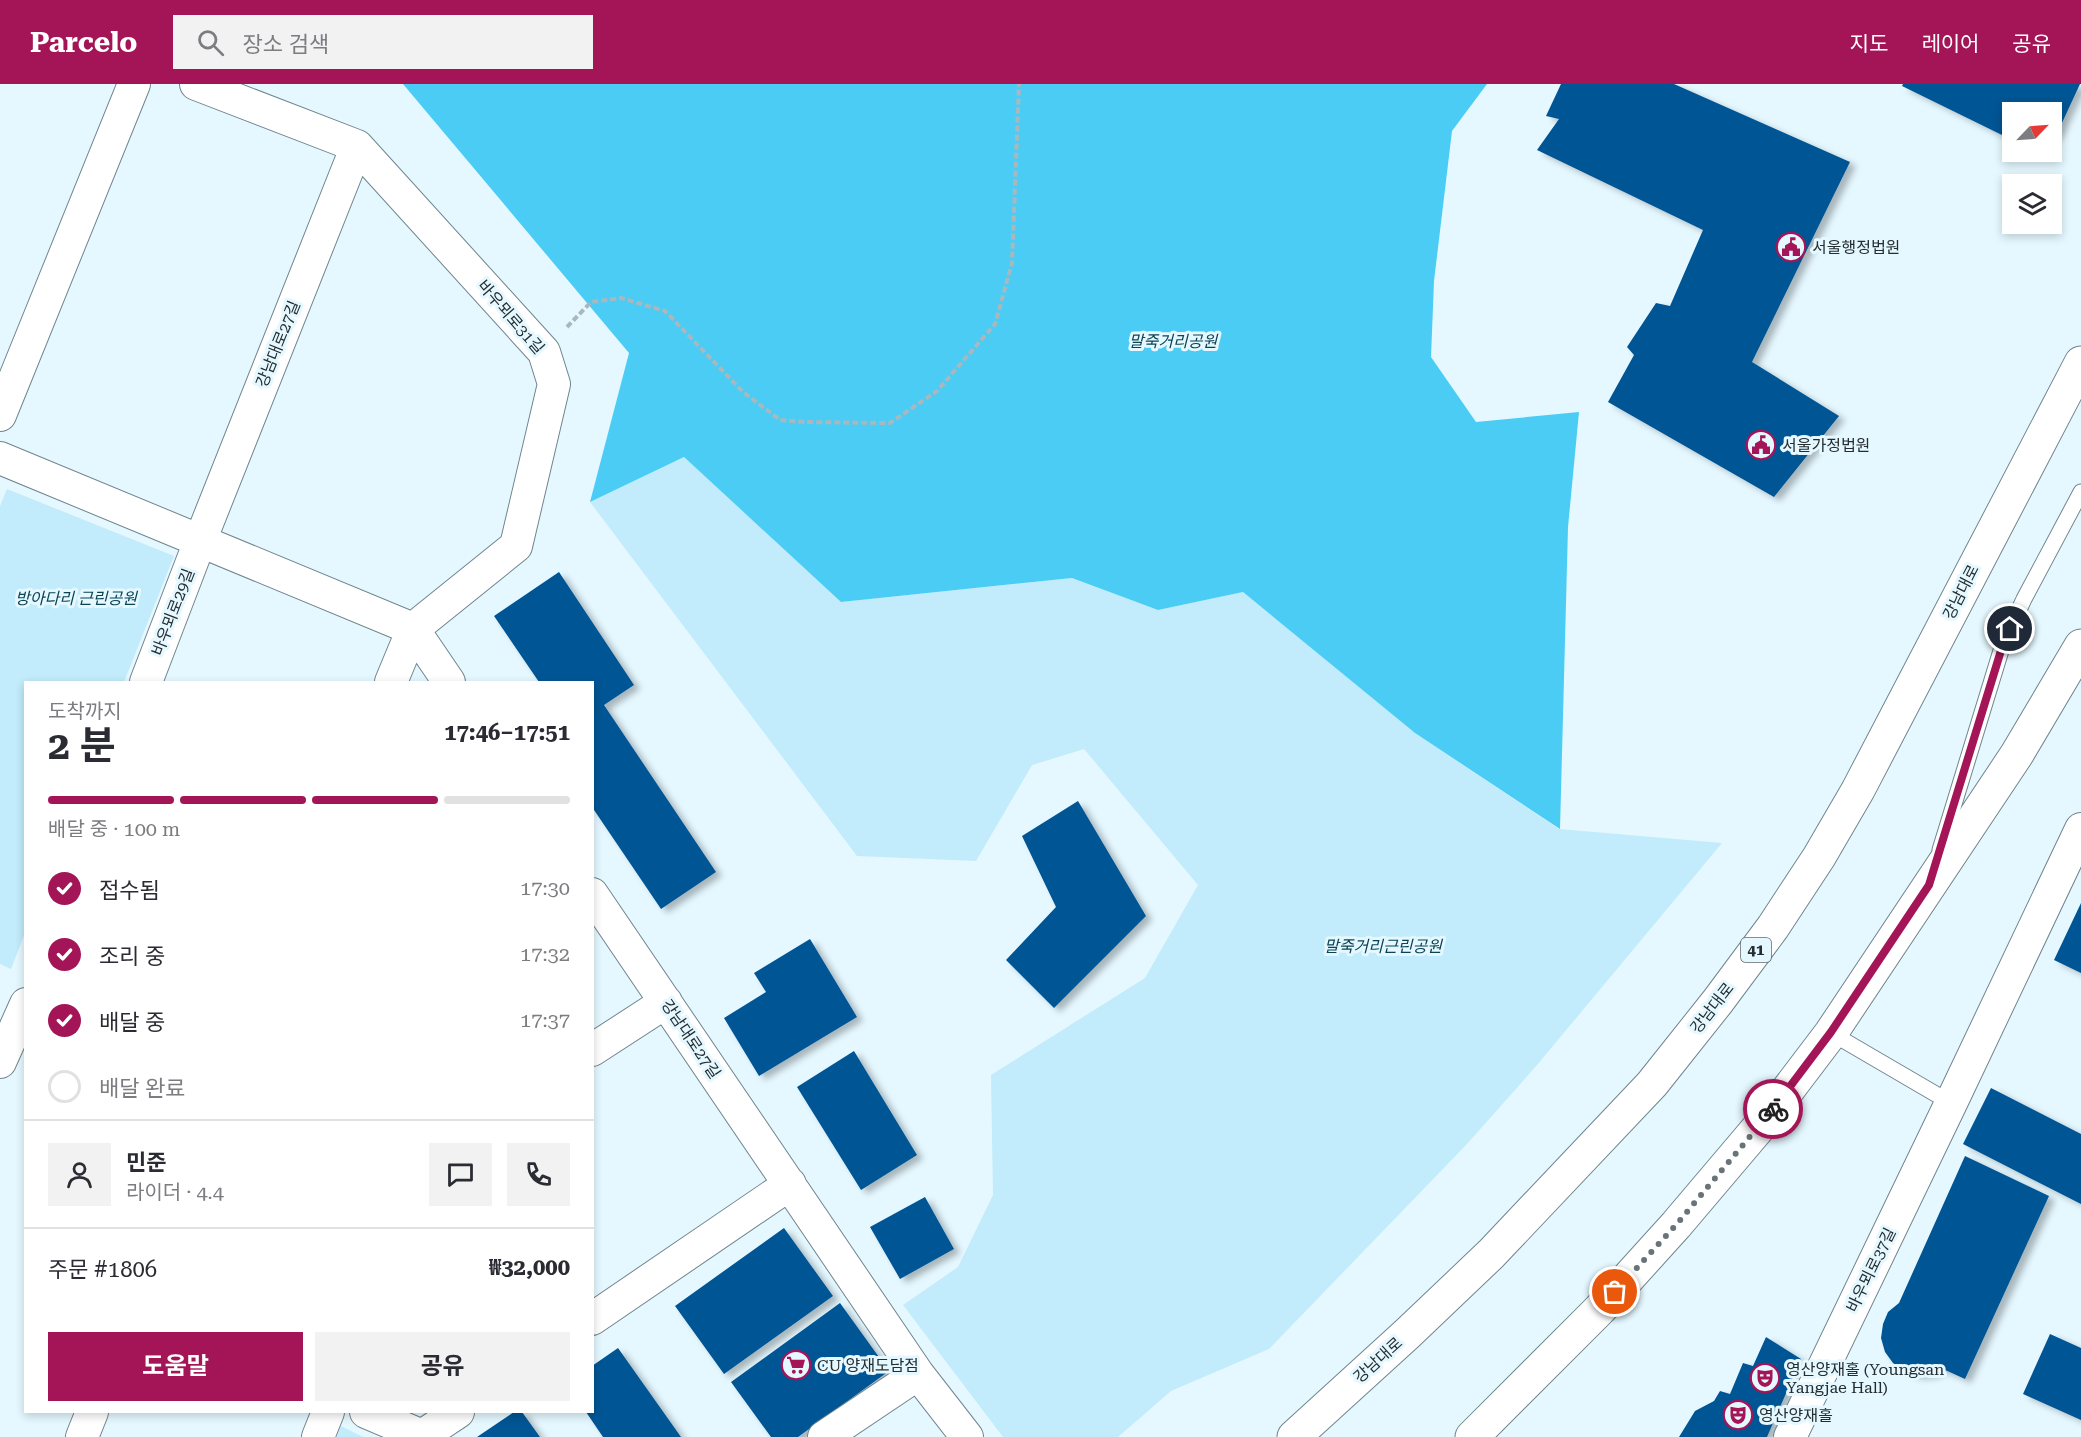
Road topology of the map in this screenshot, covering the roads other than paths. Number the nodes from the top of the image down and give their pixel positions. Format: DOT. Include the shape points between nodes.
graph roads {
  1 [pos="134,84"];
  2 [pos="196,84"];
  3 [pos="357,146"];
  4 [pos="2081,363"];
  5 [pos="0,415"];
  6 [pos="0,458"];
  7 [pos="2081,492"];
  8 [pos="200,541"];
  9 [pos="413,629"];
  10 [pos="2081,646"];
  11 [pos="146,681"];
  12 [pos="391,681"];
  13 [pos="448,681"];
  14 [pos="2081,829"];
  15 [pos="1929,885"];
  16 [pos="594,897"];
  17 [pos="666,1002"];
  18 [pos="19,1004"];
  19 [pos="1831,1032"];
  20 [pos="594,1049"];
  21 [pos="0,1062"];
  22 [pos="1952,1103"];
  23 [pos="790,1184"];
  24 [pos="594,1318"];
  25 [pos="918,1374"];
  26 [pos="92,1413"];
  27 [pos="328,1413"];
  28 [pos="368,1413"];
  29 [pos="456,1413"];
  30 [pos="82,1437"];
  31 [pos="318,1437"];
  32 [pos="824,1437"];
  33 [pos="967,1437"];
  34 [pos="1294,1437"];
  35 [pos="1472,1437"];
  36 [pos="1790,1437"];
  1 -- 5 [label="street"];
  2 -- 3 [label="street, 바우뫼로31길"];
  3 -- 8 [label="street, 강남대로27길"];
  3 -- 9 [label="street, 바우뫼로31길" via="544,352 554,384 516,546"];
  4 -- 34 [label="main road, 강남대로 / 41" via="1858,790 1773,927 1652,1084 1491,1254"];
  6 -- 8 [label="street"];
  7 -- 15 [label="lane" via="2003,644"];
  8 -- 9 [label="street"];
  8 -- 11 [label="street, 바우뫼로29길"];
  9 -- 12 [label="street, 바우뫼로31길"];
  9 -- 13 [label="street"];
  10 -- 15 [label="main road" via="2017,754"];
  14 -- 22 [label="street, 바우뫼로37길"];
  15 -- 19 [label="main road"];
  16 -- 17 [label="street, 강남대로27길"];
  17 -- 20 [label="street"];
  17 -- 23 [label="street, 강남대로27길"];
  18 -- 21 [label="street"];
  19 -- 22 [label="lane"];
  19 -- 35 [label="main road" via="1765,1120 1676,1225 1600,1309"];
  22 -- 36 [label="street, 바우뫼로37길"];
  23 -- 24 [label="street"];
  23 -- 25 [label="street, 강남대로27길"];
  25 -- 32 [label="street"];
  25 -- 33 [label="street, 강남대로27길"];
  26 -- 30 [label="street"];
  27 -- 31 [label="street"];
  28 -- 29 [label="street" via="422,1436"];
}
